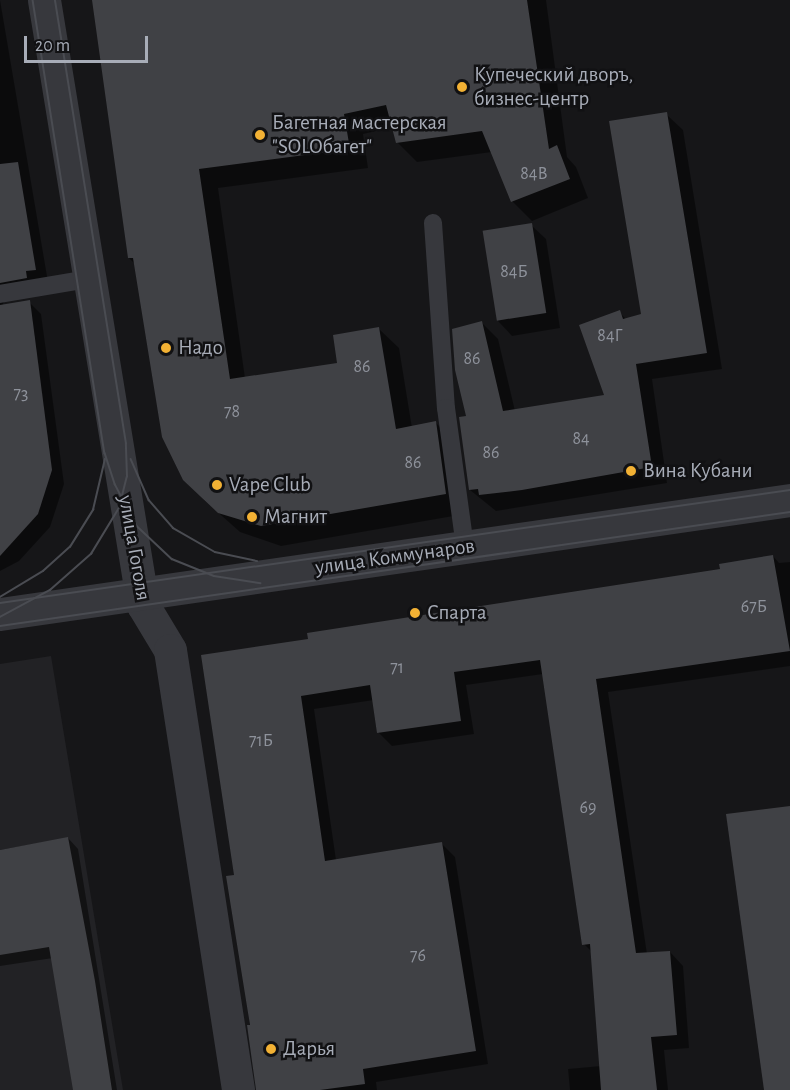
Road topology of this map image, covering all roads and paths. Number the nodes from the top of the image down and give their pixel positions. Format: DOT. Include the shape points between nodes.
graph roads {
  1 [pos="44,0"];
  2 [pos="433,223"];
  3 [pos="89,279"];
  4 [pos="0,294"];
  5 [pos="790,500"];
  6 [pos="465,547"];
  7 [pos="141,594"];
  8 [pos="0,614"];
  9 [pos="238,1090"];
  1 -- 3 [label="street, улица Гоголя"];
  2 -- 6 [label="lane" via="446,408"];
  3 -- 4 [label="lane"];
  3 -- 7 [label="street, улица Гоголя"];
  5 -- 6 [label="street, улица Коммунаров"];
  6 -- 7 [label="street, улица Коммунаров"];
  7 -- 8 [label="street, улица Коммунаров"];
  7 -- 9 [label="street, улица Гоголя" via="143,606 170,650"];
}
